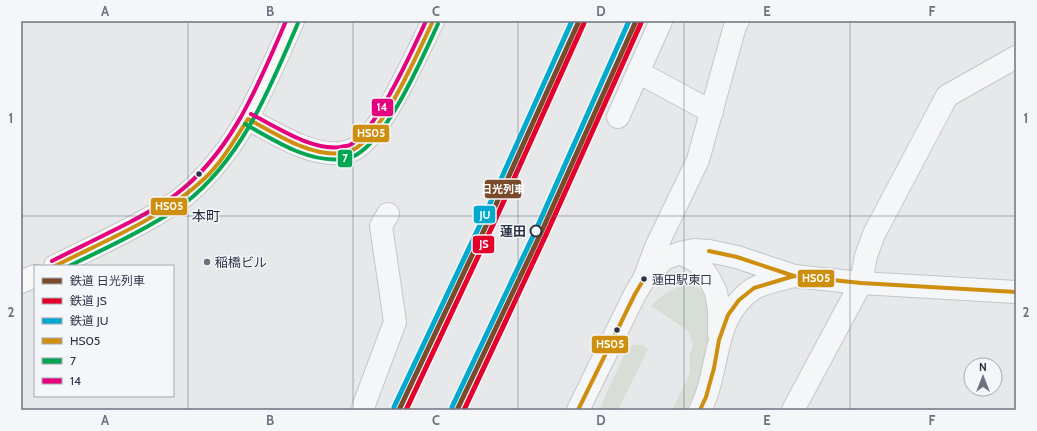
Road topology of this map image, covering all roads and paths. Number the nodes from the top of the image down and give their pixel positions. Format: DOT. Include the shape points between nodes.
graph roads {
  1 [pos="293,21"];
  2 [pos="433,21"];
  3 [pos="661,21"];
  4 [pos="738,21"];
  5 [pos="1016,56"];
  6 [pos="638,72"];
  7 [pos="712,112"];
  8 [pos="618,117"];
  9 [pos="248,119"];
  10 [pos="388,214"];
  11 [pos="680,252"];
  12 [pos="56,265"];
  13 [pos="34,276"];
  14 [pos="794,276"];
  15 [pos="644,279"];
  16 [pos="21,282"];
  17 [pos="861,283"];
  18 [pos="1016,292"];
  19 [pos="719,340"];
  20 [pos="362,410"];
  21 [pos="578,410"];
  22 [pos="700,410"];
  23 [pos="793,410"];
  1 -- 9 [label="main road"];
  2 -- 9 [label="street" via="390,105 369,136 353,150 329,153 308,148 288,141"];
  3 -- 6 [label="street"];
  4 -- 7 [label="street"];
  5 -- 17 [label="street" via="947,96 874,234 866,256"];
  6 -- 7 [label="street"];
  6 -- 8 [label="street"];
  7 -- 15 [label="street" via="698,160 656,247"];
  9 -- 12 [label="main road" via="206,177 182,198 130,228"];
  10 -- 20 [label="street" via="381,226 395,322"];
  11 -- 14 [label="street" via="709,251 737,257"];
  11 -- 15 [label="street" via="664,259"];
  11 -- 19 [label="street" via="698,262 716,292"];
  13 -- 16 [label="main road"];
  14 -- 17 [label="street"];
  14 -- 19 [label="street" via="754,288 739,300 728,315"];
  15 -- 21 [label="street"];
  17 -- 18 [label="street"];
  17 -- 23 [label="street"];
  19 -- 22 [label="street" via="714,368"];
}
